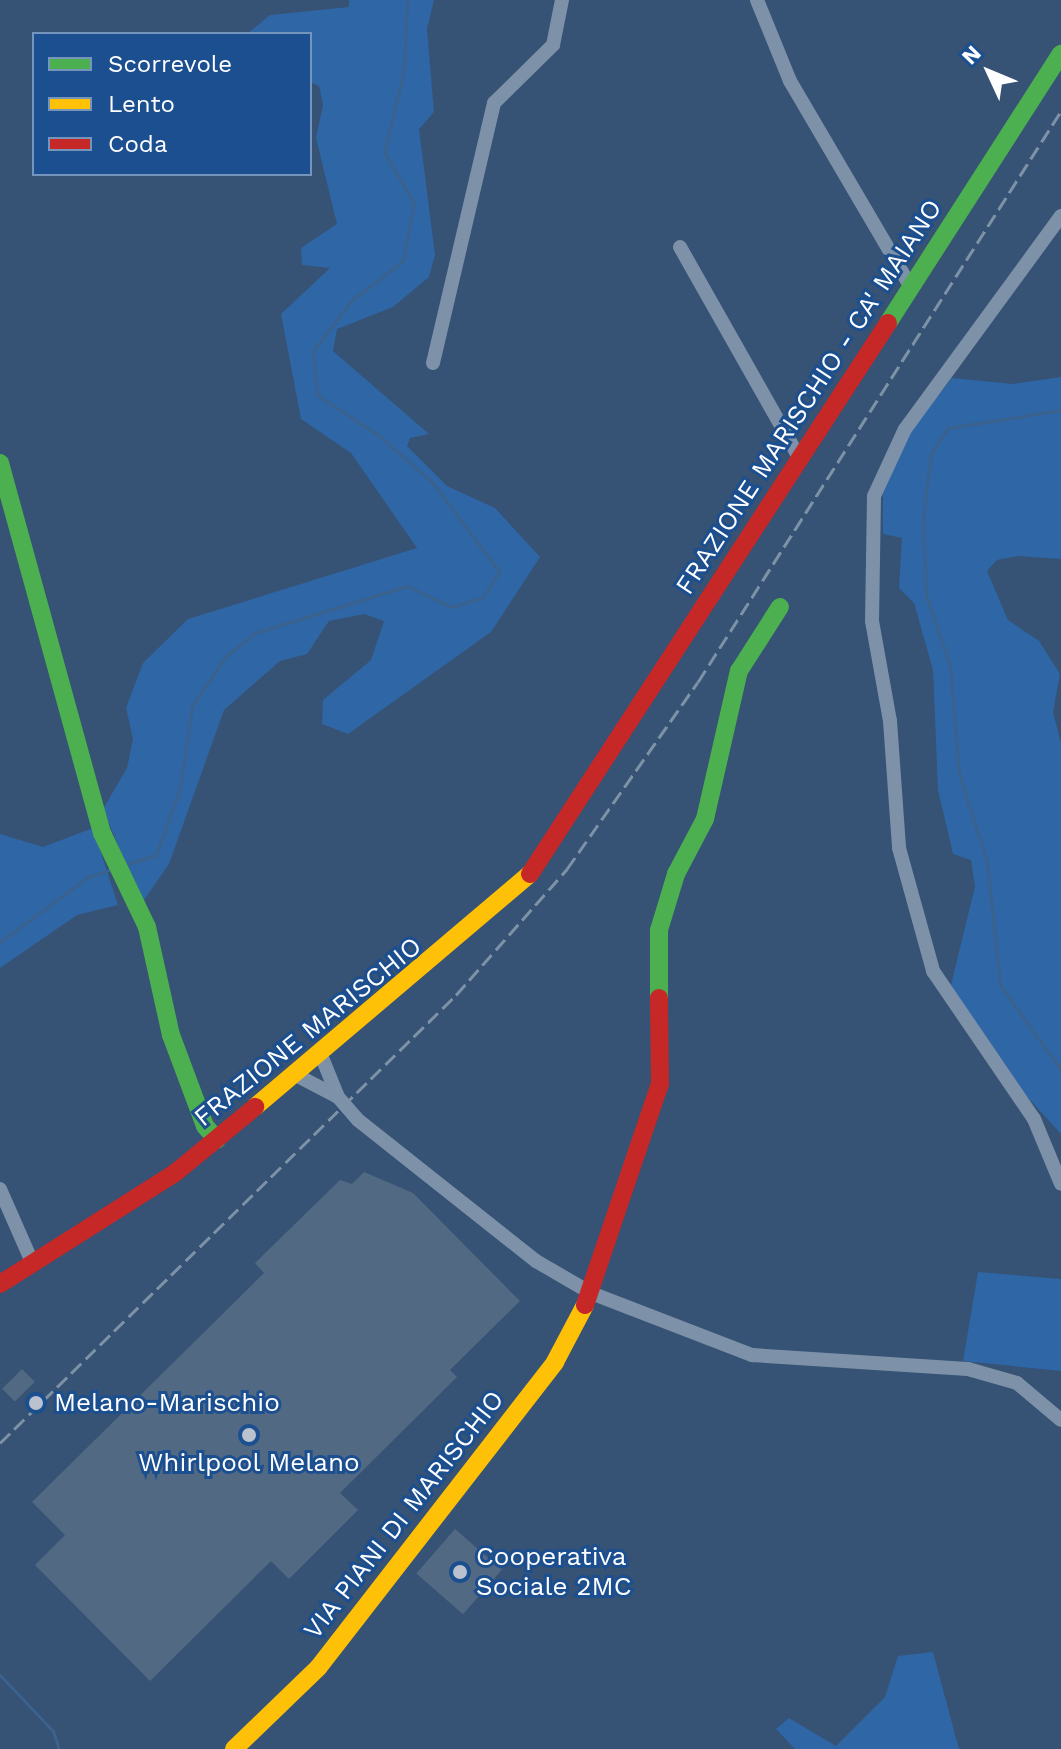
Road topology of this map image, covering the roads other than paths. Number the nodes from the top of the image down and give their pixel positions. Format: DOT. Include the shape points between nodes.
graph roads {
  1 [pos="562,0"];
  2 [pos="757,0"];
  3 [pos="1061,54"];
  4 [pos="1061,216"];
  5 [pos="680,247"];
  6 [pos="911,287"];
  7 [pos="433,363"];
  8 [pos="800,459"];
  9 [pos="0,463"];
  10 [pos="780,607"];
  11 [pos="601,768"];
  12 [pos="321,1055"];
  13 [pos="296,1075"];
  14 [pos="338,1097"];
  15 [pos="217,1140"];
  16 [pos="1061,1184"];
  17 [pos="0,1189"];
  18 [pos="33,1264"];
  19 [pos="0,1284"];
  20 [pos="591,1293"];
  21 [pos="1059,1410"];
  22 [pos="234,1749"];
  1 -- 7 [label="street" via="553,45 494,103"];
  2 -- 6 [label="street" via="790,81"];
  3 -- 6 [label="street, FRAZIONE MARISCHIO - CA' MAIANO"];
  4 -- 16 [label="street" via="905,429 874,496 872,621 890,721 899,848 933,971 1034,1119"];
  5 -- 8 [label="street"];
  6 -- 8 [label="street, FRAZIONE MARISCHIO - CA' MAIANO"];
  8 -- 11 [label="street, FRAZIONE MARISCHIO - CA' MAIANO"];
  9 -- 15 [label="street" via="108,847 147,927 171,1035 205,1126"];
  10 -- 20 [label="street, VIA PIANI DI MARISCHIO" via="739,671 705,819 676,874 659,930 656,975 664,1032 660,1084"];
  11 -- 12 [label="street, FRAZIONE MARISCHIO" via="517,890"];
  12 -- 13 [label="street, FRAZIONE MARISCHIO"];
  12 -- 14 [label="street"];
  13 -- 14 [label="street"];
  13 -- 15 [label="street, FRAZIONE MARISCHIO"];
  14 -- 20 [label="street" via="358,1120 536,1261"];
  15 -- 18 [label="street, FRAZIONE MARISCHIO" via="130,1207"];
  17 -- 18 [label="street"];
  18 -- 19 [label="street, FRAZIONE MARISCHIO"];
  20 -- 21 [label="street" via="752,1355 968,1369 1017,1383"];
  20 -- 22 [label="street, VIA PIANI DI MARISCHIO" via="546,1375 318,1668"];
}
